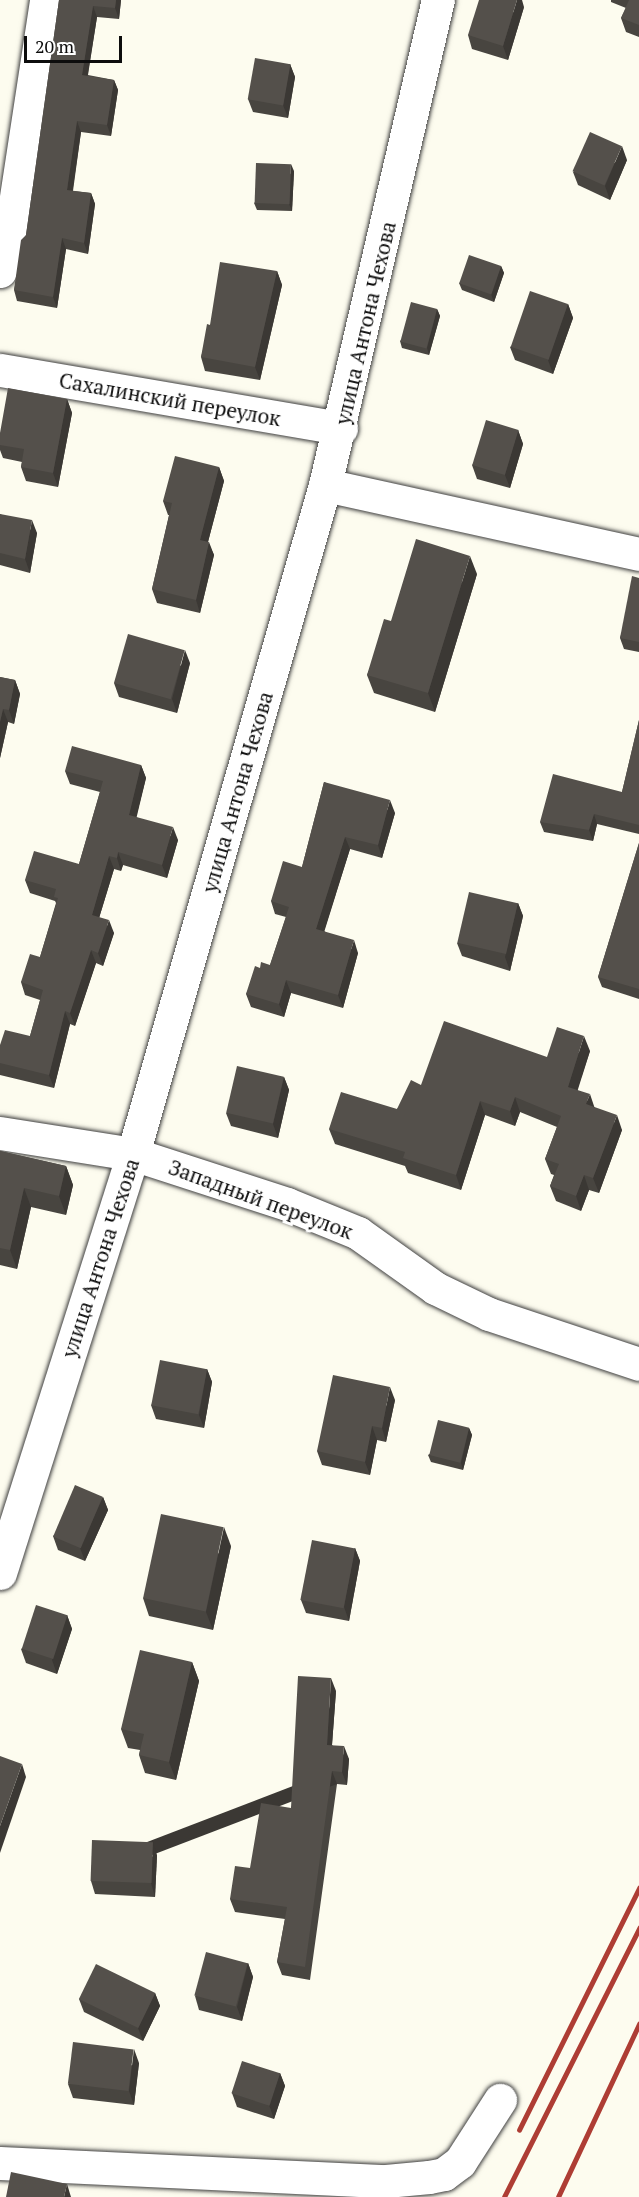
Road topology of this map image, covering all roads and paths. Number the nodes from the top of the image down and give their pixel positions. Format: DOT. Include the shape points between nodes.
graph roads {
  1 [pos="46,0"];
  2 [pos="438,0"];
  3 [pos="0,271"];
  4 [pos="0,370"];
  5 [pos="340,428"];
  6 [pos="325,485"];
  7 [pos="639,554"];
  8 [pos="0,1133"];
  9 [pos="133,1154"];
  10 [pos="639,1364"];
  11 [pos="0,1573"];
  12 [pos="500,2100"];
  13 [pos="0,2163"];
  1 -- 3 [label="street" via="10,236"];
  2 -- 5 [label="street, улица Антона Чехова"];
  4 -- 5 [label="street, Сахалинский переулок"];
  5 -- 6 [label="street, улица Антона Чехова"];
  6 -- 7 [label="street"];
  6 -- 9 [label="street, улица Антона Чехова"];
  8 -- 9 [label="street, Западный переулок"];
  9 -- 10 [label="street, Западный переулок" via="286,1204 358,1233 435,1288 489,1314"];
  9 -- 11 [label="street, улица Антона Чехова"];
  12 -- 13 [label="street" via="460,2162 444,2174 429,2177 386,2181"];
}
